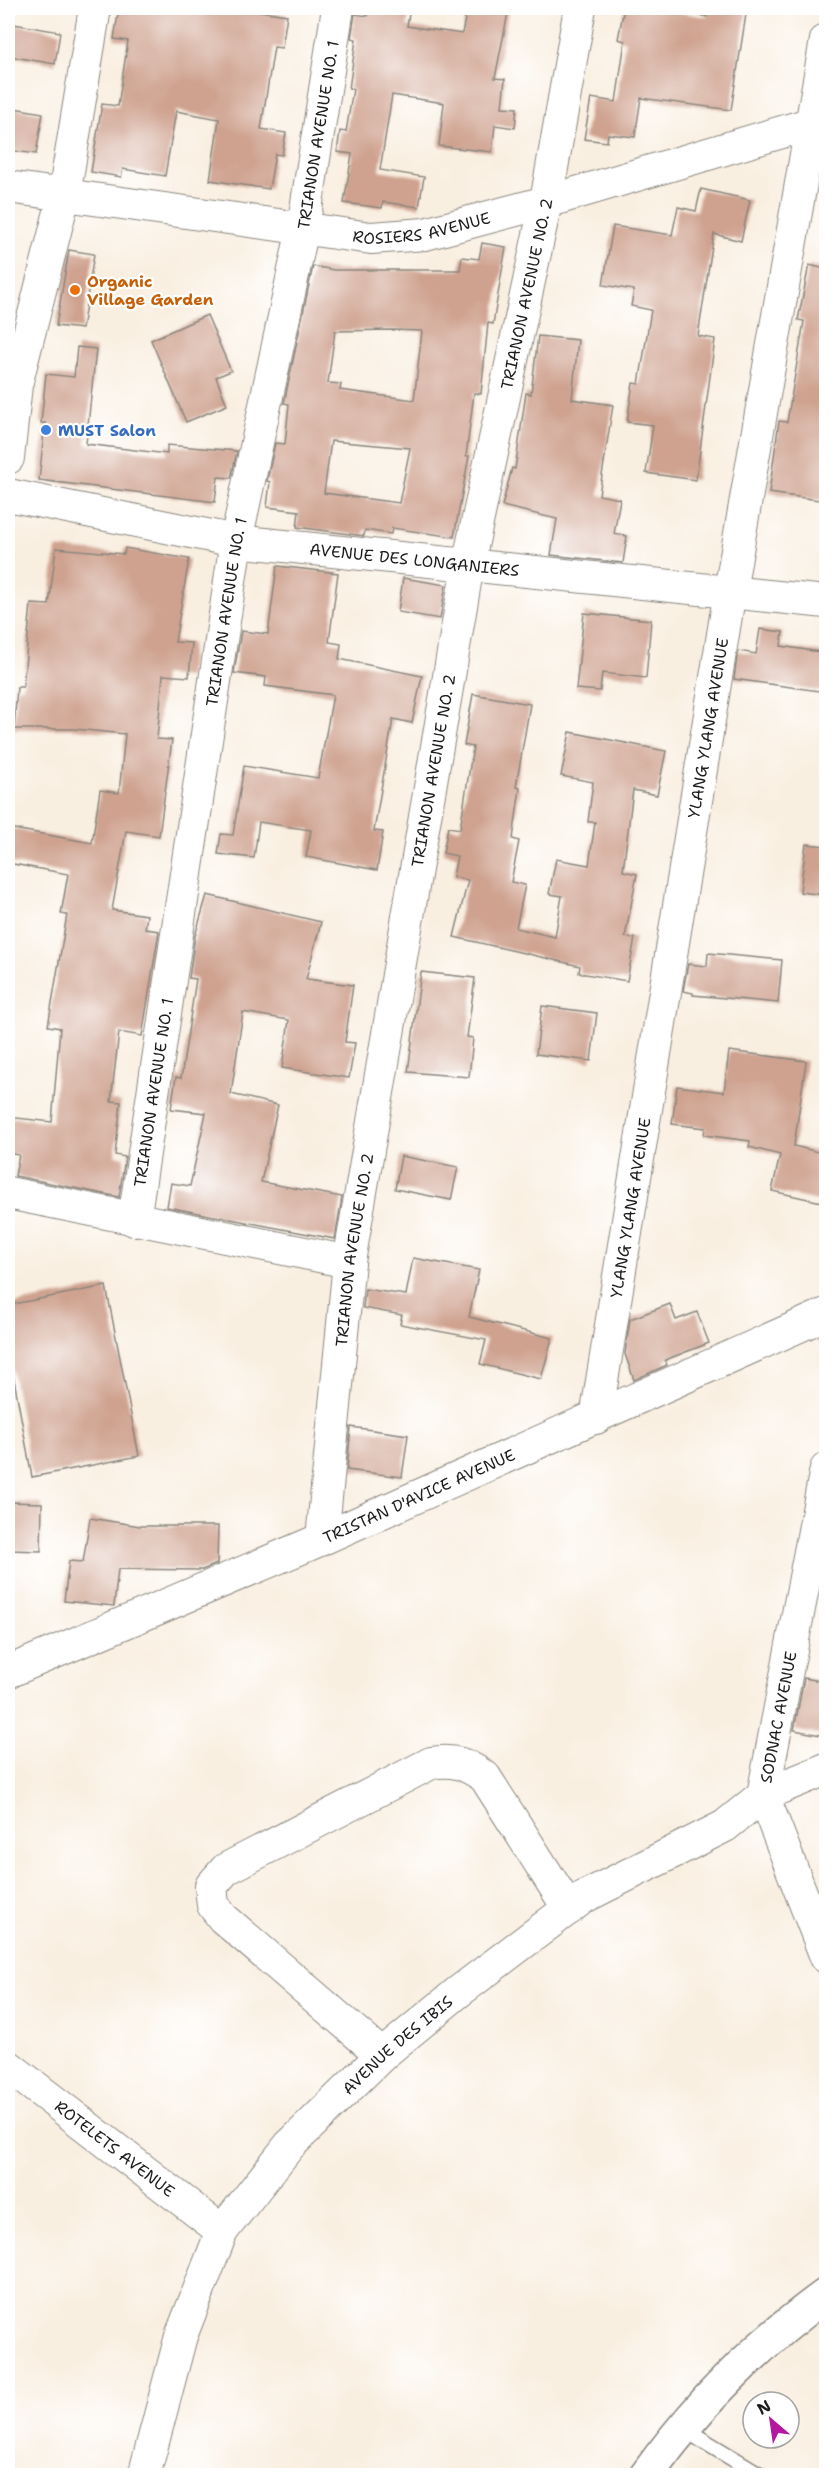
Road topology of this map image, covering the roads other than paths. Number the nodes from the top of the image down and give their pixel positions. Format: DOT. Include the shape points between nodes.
graph roads {
  1 [pos="95,8"];
  2 [pos="338,8"];
  3 [pos="580,8"];
  4 [pos="826,40"];
  5 [pos="819,121"];
  6 [pos="8,187"];
  7 [pos="64,196"];
  8 [pos="546,202"];
  9 [pos="303,228"];
  10 [pos="12,386"];
  11 [pos="8,458"];
  12 [pos="8,495"];
  13 [pos="236,541"];
  14 [pos="468,565"];
  15 [pos="730,591"];
  16 [pos="826,602"];
  17 [pos="8,1193"];
  18 [pos="134,1220"];
  19 [pos="349,1262"];
  20 [pos="826,1314"];
  21 [pos="596,1418"];
  22 [pos="826,1469"];
  23 [pos="322,1539"];
  24 [pos="8,1672"];
  25 [pos="826,1768"];
  26 [pos="763,1795"];
  27 [pos="569,1909"];
  28 [pos="826,1957"];
  29 [pos="382,2055"];
  30 [pos="8,2066"];
  31 [pos="222,2231"];
  32 [pos="826,2295"];
  33 [pos="684,2428"];
  34 [pos="144,2475"];
  35 [pos="646,2475"];
  36 [pos="762,2475"];
  1 -- 7 [label="street"];
  2 -- 9 [label="street, TRIANON AVENUE NO. 1"];
  3 -- 8 [label="street, TRIANON AVENUE NO. 2"];
  4 -- 5 [label="street, YLANG YLANG AVENUE"];
  5 -- 8 [label="street, ROSIERS AVENUE"];
  5 -- 15 [label="street, YLANG YLANG AVENUE"];
  6 -- 7 [label="street, ROSIERS AVENUE"];
  7 -- 9 [label="street, ROSIERS AVENUE"];
  7 -- 10 [label="street"];
  8 -- 9 [label="street, ROSIERS AVENUE" via="425,234 371,238"];
  8 -- 14 [label="street, TRIANON AVENUE NO. 2"];
  9 -- 13 [label="street, TRIANON AVENUE NO. 1"];
  10 -- 11 [label="street"];
  12 -- 13 [label="street, AVENUE DES LONGANIERS"];
  13 -- 14 [label="street, AVENUE DES LONGANIERS"];
  13 -- 18 [label="street, TRIANON AVENUE NO. 1"];
  14 -- 15 [label="street, AVENUE DES LONGANIERS"];
  14 -- 19 [label="street, TRIANON AVENUE NO. 2"];
  15 -- 16 [label="street, AVENUE DES LONGANIERS"];
  15 -- 21 [label="street, YLANG YLANG AVENUE"];
  17 -- 18 [label="street"];
  18 -- 19 [label="street"];
  19 -- 23 [label="street, TRIANON AVENUE NO. 2"];
  20 -- 21 [label="street, TRISTAN D'AVICE AVENUE"];
  21 -- 23 [label="street, TRISTAN D'AVICE AVENUE"];
  22 -- 26 [label="street, SODNAC AVENUE"];
  23 -- 24 [label="street, TRISTAN D'AVICE AVENUE"];
  25 -- 26 [label="street, AVENUE DES IBIS"];
  26 -- 27 [label="street, AVENUE DES IBIS" via="725,1826 584,1897"];
  26 -- 28 [label="street, SODNAC AVENUE"];
  27 -- 29 [label="street, AVENUE DES IBIS"];
  27 -- 29 [label="street" via="485,1777 466,1764 447,1760 431,1763 226,1869 211,1887 213,1905"];
  29 -- 31 [label="street, AVENUE DES IBIS" via="289,2146"];
  30 -- 31 [label="street, ROTELETS AVENUE"];
  31 -- 34 [label="street, AVENUE DES IBIS" via="181,2336"];
  32 -- 33 [label="main road" via="785,2325 718,2388"];
  33 -- 35 [label="main road"];
  33 -- 36 [label="lane"];
}
